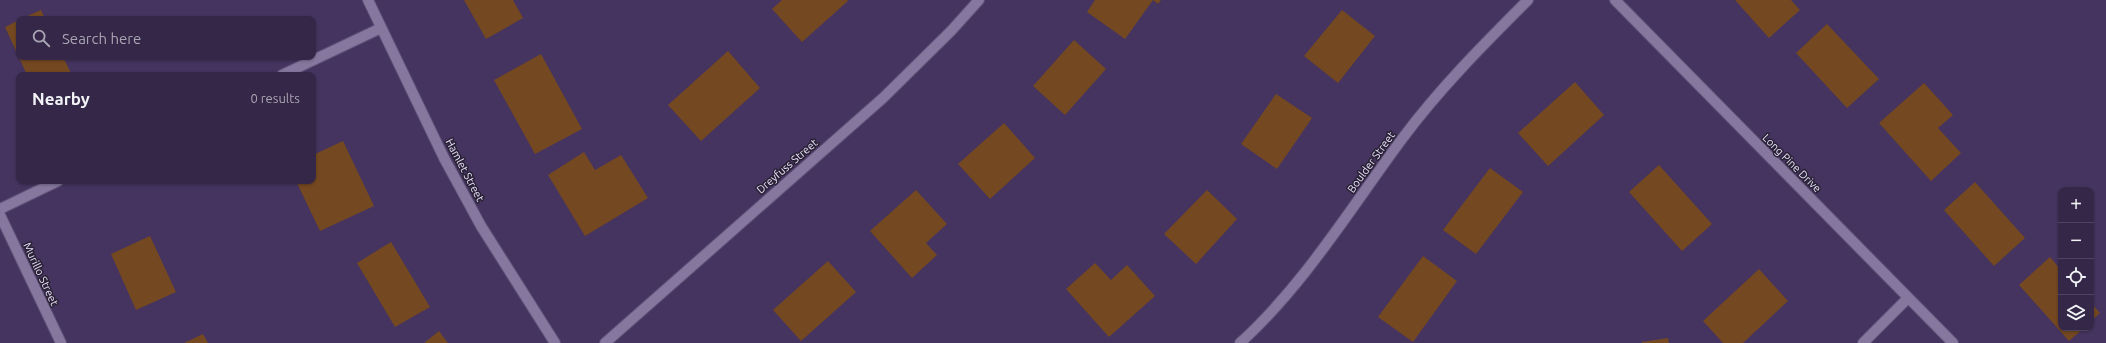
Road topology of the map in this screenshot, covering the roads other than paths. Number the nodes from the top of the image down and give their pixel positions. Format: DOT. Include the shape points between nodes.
graph roads {
  1 [pos="368,0"];
  2 [pos="979,0"];
  3 [pos="1528,0"];
  4 [pos="1615,0"];
  5 [pos="381,28"];
  6 [pos="316,59"];
  7 [pos="314,60"];
  8 [pos="288,72"];
  9 [pos="52,184"];
  10 [pos="0,208"];
  11 [pos="0,215"];
  12 [pos="1908,298"];
  13 [pos="61,343"];
  14 [pos="555,343"];
  15 [pos="605,343"];
  16 [pos="1240,343"];
  17 [pos="1863,343"];
  18 [pos="1953,343"];
  1 -- 5 [label="street, Hamlet Street"];
  2 -- 15 [label="street, Dreyfuss Street" via="883,98"];
  3 -- 16 [label="street, Boulder Street" via="1465,63 1403,138 1288,295"];
  4 -- 12 [label="street, Long Pine Drive"];
  5 -- 6 [label="street"];
  5 -- 14 [label="street, Hamlet Street" via="444,158 481,226"];
  7 -- 8 [label="street"];
  9 -- 10 [label="street"];
  11 -- 13 [label="street, Murillo Street"];
  12 -- 17 [label="street"];
  12 -- 18 [label="street, Long Pine Drive"];
}
